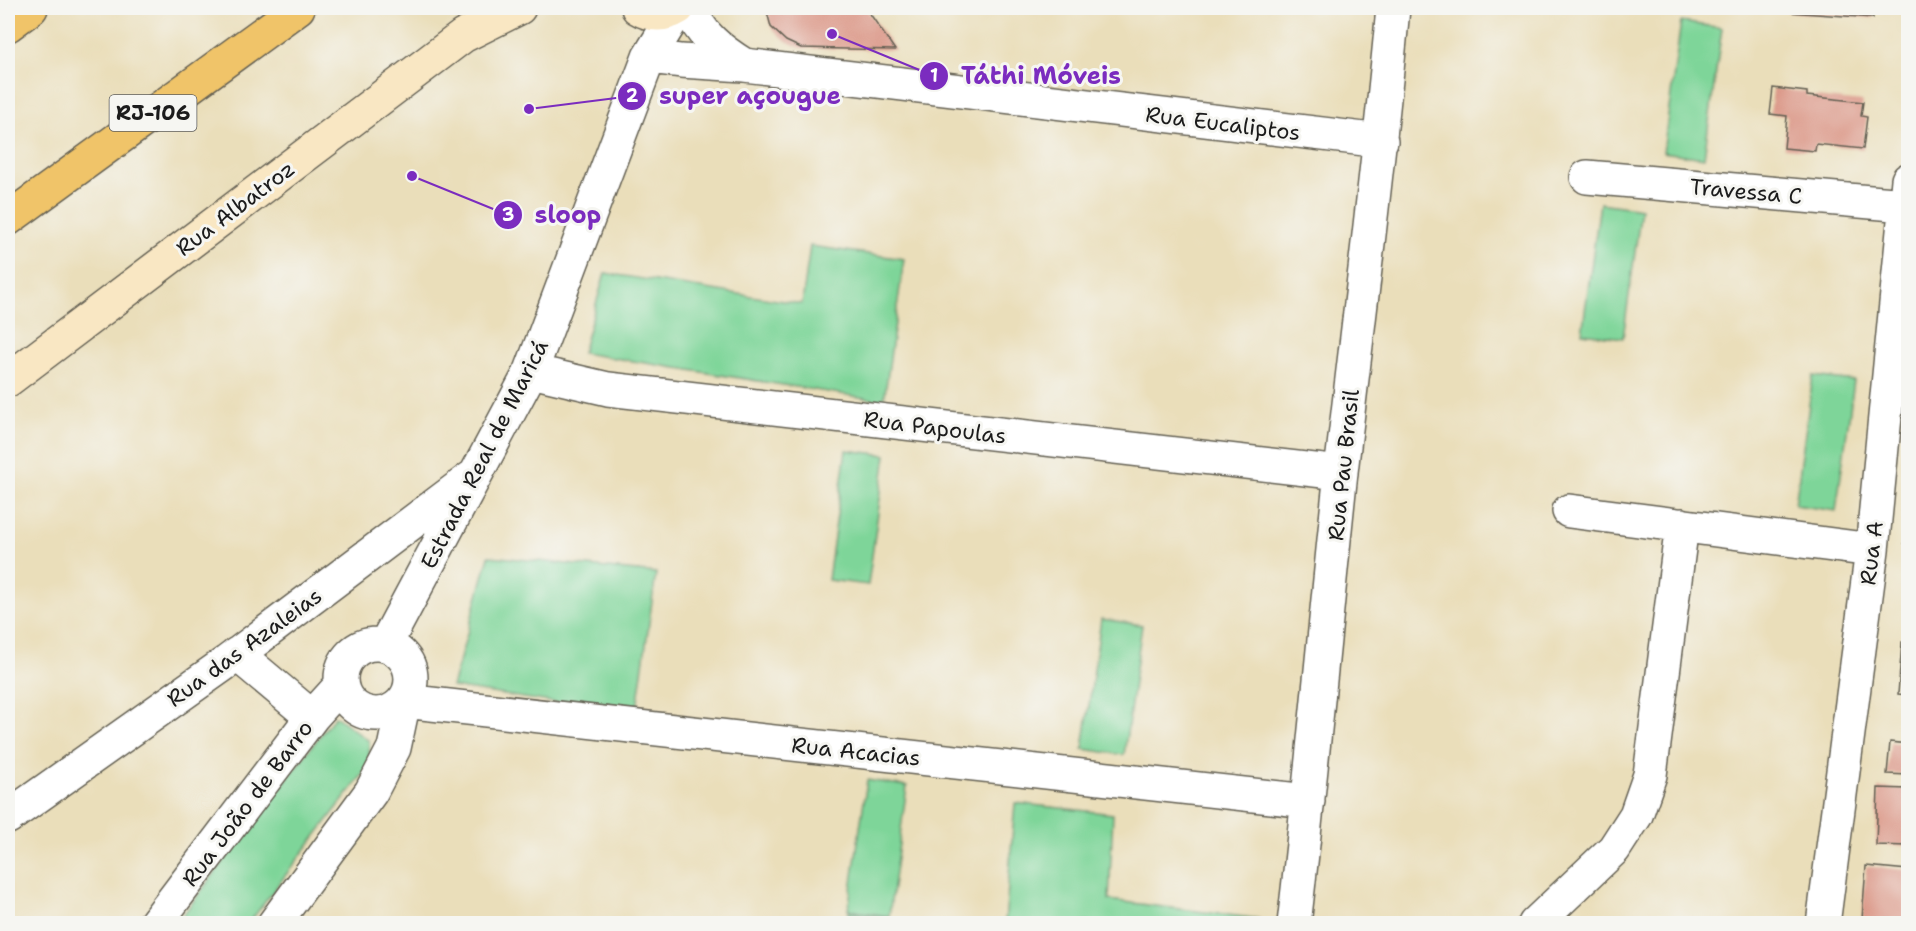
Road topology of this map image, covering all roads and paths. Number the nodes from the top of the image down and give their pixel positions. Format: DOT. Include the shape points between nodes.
graph roads {
  1 [pos="31,8"];
  2 [pos="298,8"];
  3 [pos="486,8"];
  4 [pos="519,8"];
  5 [pos="637,8"];
  6 [pos="678,8"];
  7 [pos="690,8"];
  8 [pos="1393,8"];
  9 [pos="8,25"];
  10 [pos="463,36"];
  11 [pos="649,57"];
  12 [pos="744,65"];
  13 [pos="1381,141"];
  14 [pos="1587,177"];
  15 [pos="1907,193"];
  16 [pos="8,219"];
  17 [pos="531,371"];
  18 [pos="8,380"];
  19 [pos="478,473"];
  20 [pos="1341,473"];
  21 [pos="1569,511"];
  22 [pos="1682,525"];
  23 [pos="1872,550"];
  24 [pos="385,645"];
  25 [pos="237,654"];
  26 [pos="341,685"];
  27 [pos="404,701"];
  28 [pos="312,717"];
  29 [pos="1308,801"];
  30 [pos="8,818"];
  31 [pos="155,924"];
  32 [pos="274,924"];
  33 [pos="1293,924"];
  34 [pos="1535,924"];
  35 [pos="1823,924"];
  1 -- 9 [label="highway"];
  2 -- 16 [label="highway, RJ-106"];
  3 -- 10 [label="main road, Rua Albatroz"];
  4 -- 10 [label="main road, Rua Albatroz"];
  5 -- 6 [label="main road" via="658,14"];
  5 -- 11 [label="street"];
  6 -- 11 [label="street, Estrada Real de Maricá"];
  7 -- 12 [label="street, Rua Eucaliptos" via="710,40"];
  8 -- 13 [label="street, Rua Pau Brasil"];
  10 -- 18 [label="main road, Rua Albatroz"];
  11 -- 12 [label="street, Rua Eucaliptos"];
  11 -- 17 [label="street, Estrada Real de Maricá"];
  12 -- 13 [label="street, Rua Eucaliptos"];
  13 -- 20 [label="street, Rua Pau Brasil"];
  14 -- 15 [label="street, Travessa C"];
  15 -- 23 [label="street, Rua A"];
  17 -- 19 [label="street, Estrada Real de Maricá"];
  17 -- 20 [label="street, Rua Papoulas" via="608,389"];
  19 -- 24 [label="street, Estrada Real de Maricá"];
  19 -- 25 [label="street, Rua das Azaleias"];
  20 -- 29 [label="street, Rua Pau Brasil"];
  21 -- 22 [label="street"];
  22 -- 23 [label="street"];
  22 -- 34 [label="street" via="1650,775 1636,815 1614,849"];
  23 -- 35 [label="street, Rua A"];
  24 -- 26 [label="street" via="374,643 352,653 343,667"];
  24 -- 27 [label="street" via="405,657 410,668 410,691"];
  25 -- 28 [label="street"];
  25 -- 30 [label="street, Rua das Azaleias"];
  26 -- 27 [label="street" via="352,705 373,714 385,714"];
  26 -- 28 [label="street, Rua João de Barro"];
  27 -- 29 [label="street, Rua Acacias"];
  27 -- 32 [label="street" via="394,748 371,792"];
  28 -- 31 [label="street, Rua João de Barro"];
  29 -- 33 [label="street, Rua Pau Brasil"];
}
